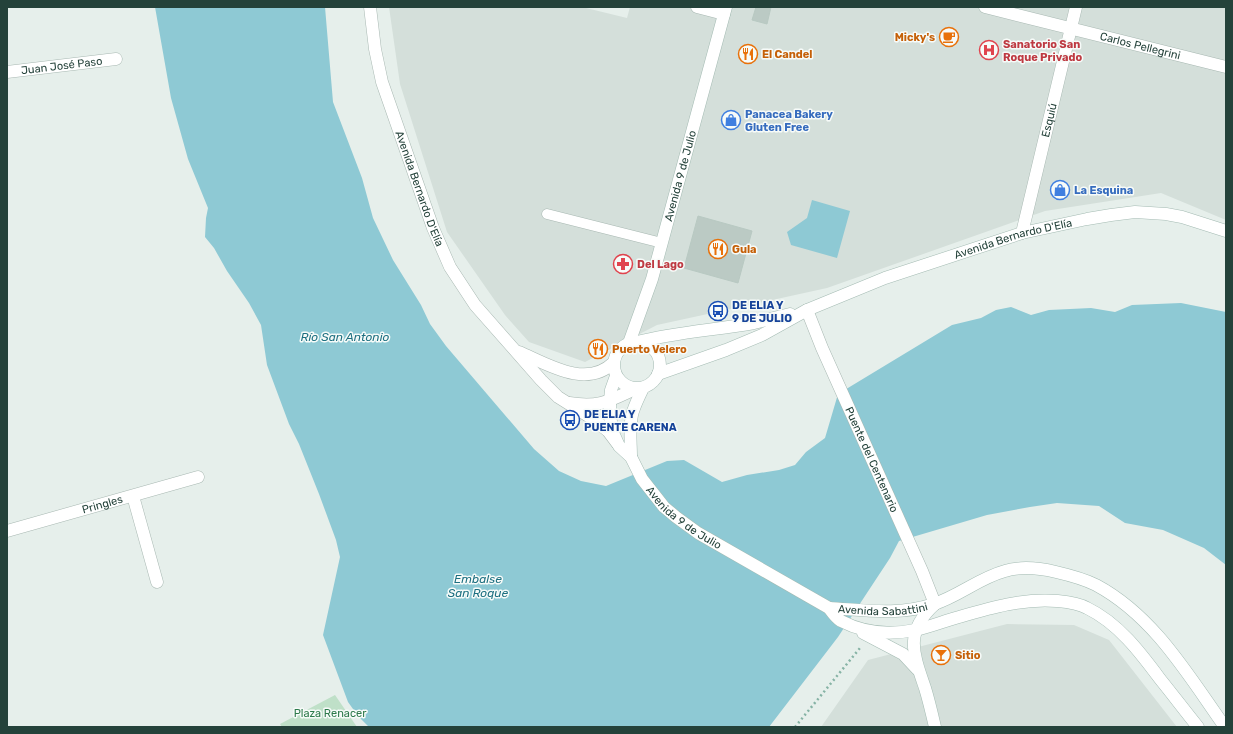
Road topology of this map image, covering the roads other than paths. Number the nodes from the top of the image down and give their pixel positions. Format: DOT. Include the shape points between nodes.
graph roads {
  1 [pos="370,7"];
  2 [pos="697,7"];
  3 [pos="985,7"];
  4 [pos="1076,7"];
  5 [pos="725,10"];
  6 [pos="1071,28"];
  7 [pos="116,59"];
  8 [pos="1226,67"];
  9 [pos="7,72"];
  10 [pos="547,214"];
  11 [pos="1226,231"];
  12 [pos="1022,233"];
  13 [pos="662,243"];
  14 [pos="807,310"];
  15 [pos="633,342"];
  16 [pos="514,350"];
  17 [pos="614,363"];
  18 [pos="658,374"];
  19 [pos="616,376"];
  20 [pos="639,388"];
  21 [pos="610,400"];
  22 [pos="564,402"];
  23 [pos="620,446"];
  24 [pos="631,457"];
  25 [pos="198,477"];
  26 [pos="133,496"];
  27 [pos="7,531"];
  28 [pos="157,582"];
  29 [pos="935,604"];
  30 [pos="828,608"];
  31 [pos="841,620"];
  32 [pos="916,630"];
  33 [pos="919,671"];
  34 [pos="935,727"];
  35 [pos="1198,727"];
  36 [pos="1225,727"];
  1 -- 16 [label="main road, Avenida Bernardo D'Elía" via="382,82 433,228 450,266 475,305"];
  2 -- 5 [label="main road"];
  3 -- 6 [label="main road, Carlos Pellegrini"];
  4 -- 6 [label="main road, Esquiú"];
  5 -- 13 [label="main road, Avenida 9 de Julio"];
  6 -- 8 [label="main road, Carlos Pellegrini"];
  6 -- 12 [label="main road, Esquiú"];
  7 -- 9 [label="main road, Juan José Paso"];
  10 -- 13 [label="lane"];
  11 -- 12 [label="main road, Avenida Bernardo D'Elía" via="1182,217 1135,212"];
  12 -- 14 [label="main road, Avenida Bernardo D'Elía" via="886,278"];
  13 -- 15 [label="main road, Avenida 9 de Julio"];
  14 -- 15 [label="main road, Avenida Bernardo D'Elía" via="755,322"];
  14 -- 18 [label="main road, Avenida Bernardo D'Elía" via="762,335"];
  14 -- 29 [label="main road, Puente del Centenario"];
  15 -- 17 [label="main road" via="618,351"];
  15 -- 18 [label="main road" via="645,343 652,347 660,360"];
  16 -- 17 [label="main road, Avenida Bernardo D'Elía" via="574,374 602,372"];
  16 -- 22 [label="main road, Avenida Bernardo D'Elía"];
  17 -- 19 [label="main road"];
  18 -- 20 [label="main road" via="655,381"];
  19 -- 20 [label="main road" via="625,385"];
  19 -- 21 [label="main road, Avenida 9 de Julio"];
  20 -- 21 [label="main road"];
  20 -- 24 [label="main road" via="632,416"];
  21 -- 22 [label="main road" via="594,405"];
  21 -- 23 [label="main road, Avenida 9 de Julio" via="611,426"];
  22 -- 23 [label="main road, Avenida Bernardo D'Elía" via="593,419 608,431"];
  23 -- 24 [label="main road, Avenida 9 de Julio"];
  24 -- 30 [label="main road, Avenida 9 de Julio" via="642,479 664,507 676,517 698,533"];
  25 -- 26 [label="main road, Pringles"];
  26 -- 27 [label="main road, Pringles"];
  26 -- 28 [label="main road"];
  29 -- 30 [label="main road, Avenida Sabattini" via="896,611"];
  29 -- 32 [label="main road" via="922,618"];
  29 -- 36 [label="main road, Avenida Sabattini" via="992,576 1020,568 1050,571 1095,584 1136,613 1165,644"];
  30 -- 31 [label="main road, Avenida Sabattini"];
  31 -- 32 [label="main road, Avenida Sabattini" via="874,632"];
  31 -- 33 [label="main road" via="903,654"];
  32 -- 33 [label="main road" via="914,646"];
  32 -- 35 [label="main road, Avenida Sabattini" via="1019,602 1048,600 1086,607 1120,631"];
  33 -- 34 [label="main road"];
}
